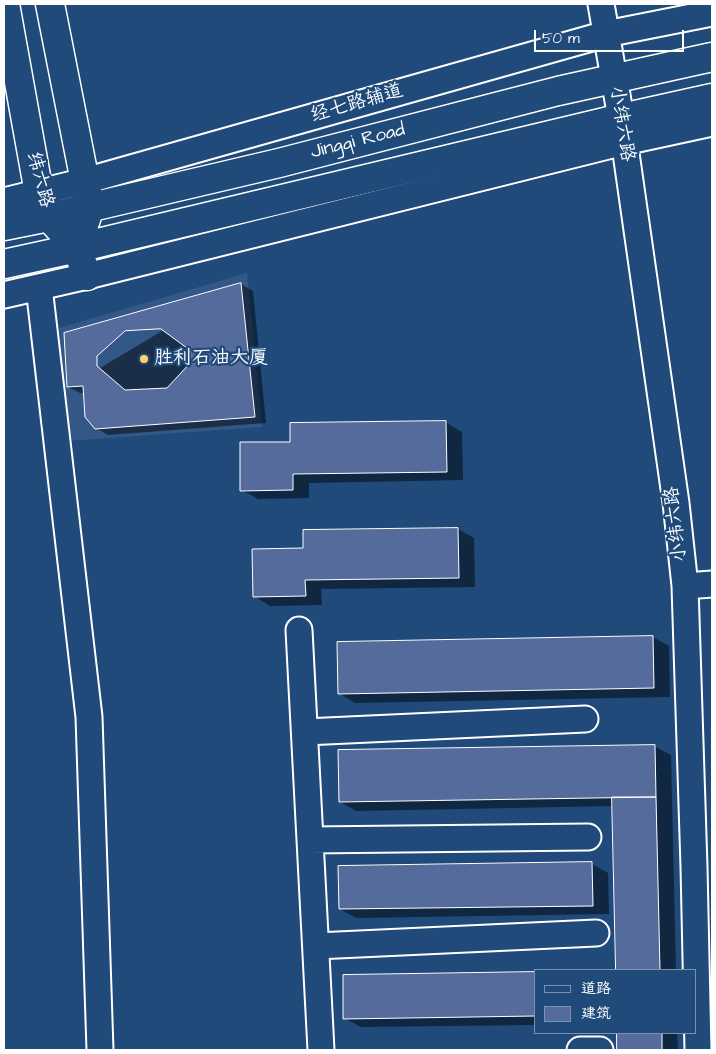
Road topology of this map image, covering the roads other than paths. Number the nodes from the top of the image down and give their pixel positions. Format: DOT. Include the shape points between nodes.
graph roads {
  1 [pos="5,4"];
  2 [pos="50,4"];
  3 [pos="600,4"];
  4 [pos="712,13"];
  5 [pos="606,34"];
  6 [pos="712,57"];
  7 [pos="613,78"];
  8 [pos="712,98"];
  9 [pos="712,123"];
  10 [pos="622,130"];
  11 [pos="87,194"];
  12 [pos="4,201"];
  13 [pos="44,205"];
  14 [pos="4,226"];
  15 [pos="77,248"];
  16 [pos="4,264"];
  17 [pos="87,276"];
  18 [pos="39,287"];
  19 [pos="4,296"];
  20 [pos="712,584"];
  21 [pos="685,586"];
  22 [pos="299,630"];
  23 [pos="585,719"];
  24 [pos="305,732"];
  25 [pos="588,837"];
  26 [pos="310,840"];
  27 [pos="596,933"];
  28 [pos="316,946"];
  29 [pos="100,1050"];
  30 [pos="321,1050"];
  31 [pos="580,1050"];
  32 [pos="600,1050"];
  33 [pos="698,1050"];
  1 -- 13 [label="main road, 纬六路"];
  2 -- 11 [label="main road"];
  3 -- 5 [label="street, 小纬六路"];
  4 -- 5 [label="street, 经七路辅道"];
  5 -- 7 [label="street, 小纬六路"];
  5 -- 11 [label="street, 经七路辅道"];
  6 -- 7 [label="main road, Jingqi Road"];
  7 -- 10 [label="street, 小纬六路"];
  7 -- 11 [label="main road, Jingqi Road" via="279,163"];
  8 -- 10 [label="main road, Jingqi Road"];
  9 -- 10 [label="street"];
  10 -- 15 [label="main road, Jingqi Road"];
  10 -- 17 [label="street"];
  10 -- 21 [label="street, 小纬六路"];
  11 -- 13 [label="main road, Jingqi Road"];
  11 -- 15 [label="main road"];
  12 -- 13 [label="street"];
  13 -- 14 [label="main road, Jingqi Road"];
  13 -- 15 [label="main road, 纬六路"];
  15 -- 16 [label="main road, Jingqi Road"];
  15 -- 17 [label="main road"];
  17 -- 18 [label="street"];
  18 -- 19 [label="street"];
  18 -- 29 [label="street" via="90,717"];
  20 -- 21 [label="street"];
  21 -- 33 [label="street, 小纬六路"];
  22 -- 24 [label="street"];
  23 -- 24 [label="street"];
  24 -- 26 [label="street"];
  25 -- 26 [label="street"];
  26 -- 28 [label="street"];
  27 -- 28 [label="street"];
  28 -- 30 [label="street"];
  31 -- 32 [label="street"];
}
